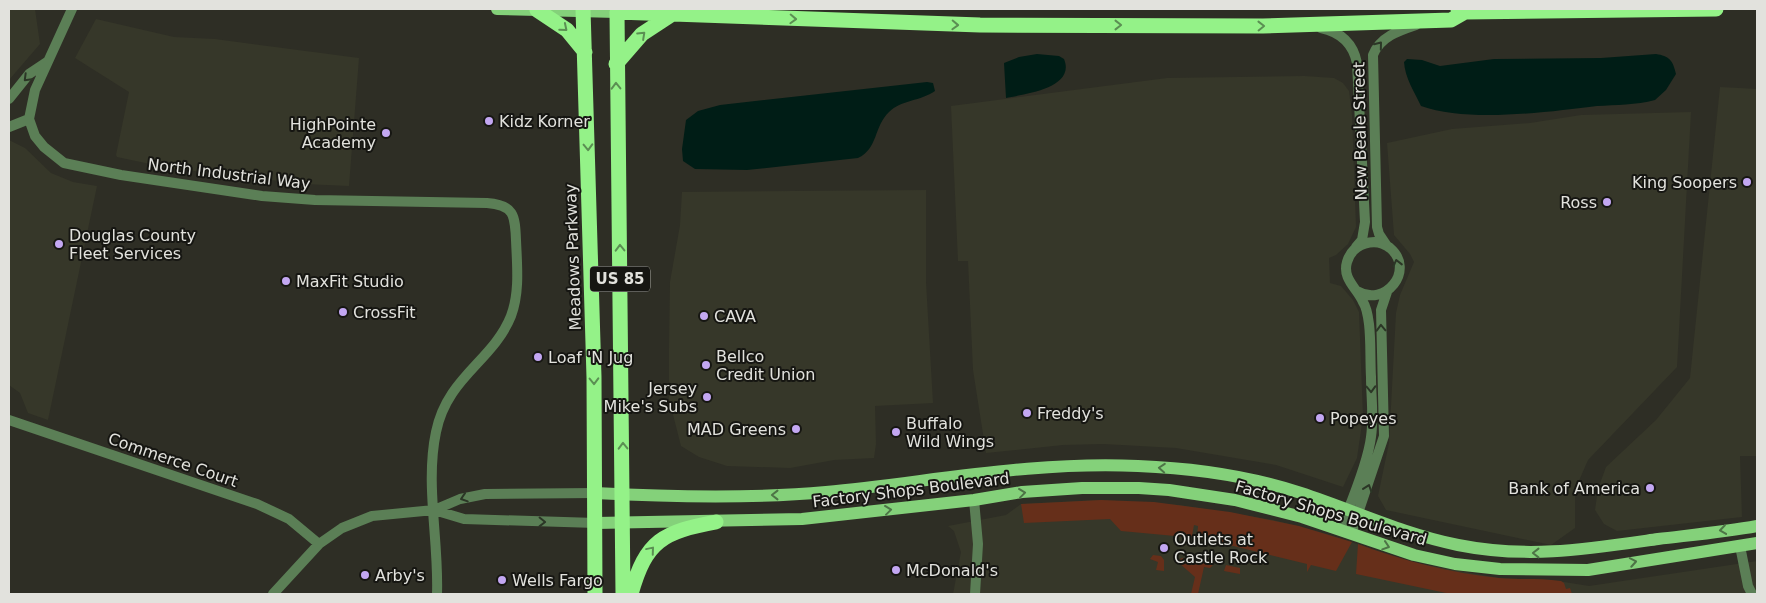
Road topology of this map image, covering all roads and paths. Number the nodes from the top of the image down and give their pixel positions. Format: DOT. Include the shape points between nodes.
graph roads {
  1 [pos="72,9"];
  2 [pos="497,9"];
  3 [pos="1716,9"];
  4 [pos="537,10"];
  5 [pos="583,10"];
  6 [pos="617,10"];
  7 [pos="1461,10"];
  8 [pos="674,13"];
  9 [pos="1433,20"];
  10 [pos="1301,24"];
  11 [pos="585,52"];
  12 [pos="48,61"];
  13 [pos="616,64"];
  14 [pos="9,99"];
  15 [pos="30,119"];
  16 [pos="9,126"];
  17 [pos="1387,246"];
  18 [pos="1356,248"];
  19 [pos="1357,291"];
  20 [pos="1387,292"];
  21 [pos="9,420"];
  22 [pos="595,493"];
  23 [pos="623,495"];
  24 [pos="974,500"];
  25 [pos="434,510"];
  26 [pos="1353,513"];
  27 [pos="716,522"];
  28 [pos="596,523"];
  29 [pos="624,523"];
  30 [pos="1757,526"];
  31 [pos="1346,532"];
  32 [pos="1757,543"];
  33 [pos="319,544"];
  34 [pos="1740,546"];
  35 [pos="273,594"];
  36 [pos="437,594"];
  37 [pos="595,594"];
  38 [pos="623,594"];
  39 [pos="631,594"];
  40 [pos="975,594"];
  41 [pos="1752,594"];
  1 -- 12 [label="street"];
  2 -- 4 [label="main road"];
  3 -- 7 [label="highway"];
  4 -- 5 [label="main road"];
  4 -- 11 [label="highway, one-way" via="567,30"];
  5 -- 6 [label="main road"];
  5 -- 11 [label="highway, Meadows Parkway / US 85"];
  6 -- 8 [label="highway"];
  6 -- 13 [label="highway"];
  7 -- 9 [label="highway" via="1451,20"];
  8 -- 10 [label="highway, one-way" via="980,25"];
  13 -- 8 [label="highway, one-way" via="642,34"];
  9 -- 10 [label="highway"];
  17 -- 9 [label="street, New Beale Street, one-way" via="1378,227 1372,55 1388,36"];
  10 -- 18 [label="street, New Beale Street" via="1340,35 1356,56 1364,222 1362,240"];
  11 -- 22 [label="highway, Meadows Parkway / US 85, one-way"];
  12 -- 14 [label="street, one-way" via="29,74"];
  12 -- 15 [label="street" via="35,90"];
  23 -- 13 [label="highway, US 85, one-way"];
  15 -- 16 [label="street"];
  15 -- 25 [label="street, North Industrial Way" via="35,136 44,147 64,163 79,168 262,196 314,200 487,202 509,209 516,225 517,280 513,308 500,334 457,384 442,410 433,454"];
  17 -- 18 [label="street" via="1375,242"];
  20 -- 17 [label="street, one-way" via="1397,281 1400,269 1397,258"];
  18 -- 19 [label="street" via="1346,271 1348,281"];
  19 -- 20 [label="street" via="1370,296"];
  19 -- 26 [label="street, one-way" via="1369,324 1372,425"];
  26 -- 20 [label="street, one-way" via="1384,436 1381,320"];
  21 -- 33 [label="street, Commerce Court" via="266,508 289,519"];
  22 -- 23 [label="main road, Factory Shops Boulevard"];
  22 -- 25 [label="street, one-way" via="485,494 460,499"];
  22 -- 28 [label="highway, Meadows Parkway / US 85"];
  26 -- 23 [label="main road, Factory Shops Boulevard, one-way" via="1300,493 1238,478 1174,469 1103,465 1025,468 785,495"];
  23 -- 29 [label="highway, US 85"];
  27 -- 24 [label="main road, Factory Shops Boulevard, one-way" via="802,519"];
  24 -- 31 [label="main road, Factory Shops Boulevard, one-way" via="1052,490 1169,490 1244,502"];
  24 -- 40 [label="street" via="978,544"];
  25 -- 28 [label="street, one-way" via="464,519"];
  25 -- 33 [label="street" via="394,512 365,518 342,528"];
  25 -- 36 [label="street"];
  30 -- 26 [label="main road, Factory Shops Boulevard, one-way" via="1588,550 1526,553 1431,539"];
  26 -- 31 [label="street"];
  27 -- 29 [label="main road, Factory Shops Boulevard"];
  39 -- 27 [label="highway, one-way" via="641,564 660,540 678,530"];
  28 -- 29 [label="main road, Factory Shops Boulevard"];
  28 -- 37 [label="highway, Meadows Parkway / US 85"];
  29 -- 38 [label="highway, US 85"];
  31 -- 34 [label="main road, Factory Shops Boulevard, one-way" via="1438,560 1522,570 1588,570"];
  32 -- 34 [label="main road, Factory Shops Boulevard"];
  33 -- 35 [label="street"];
  34 -- 41 [label="street"];
}
